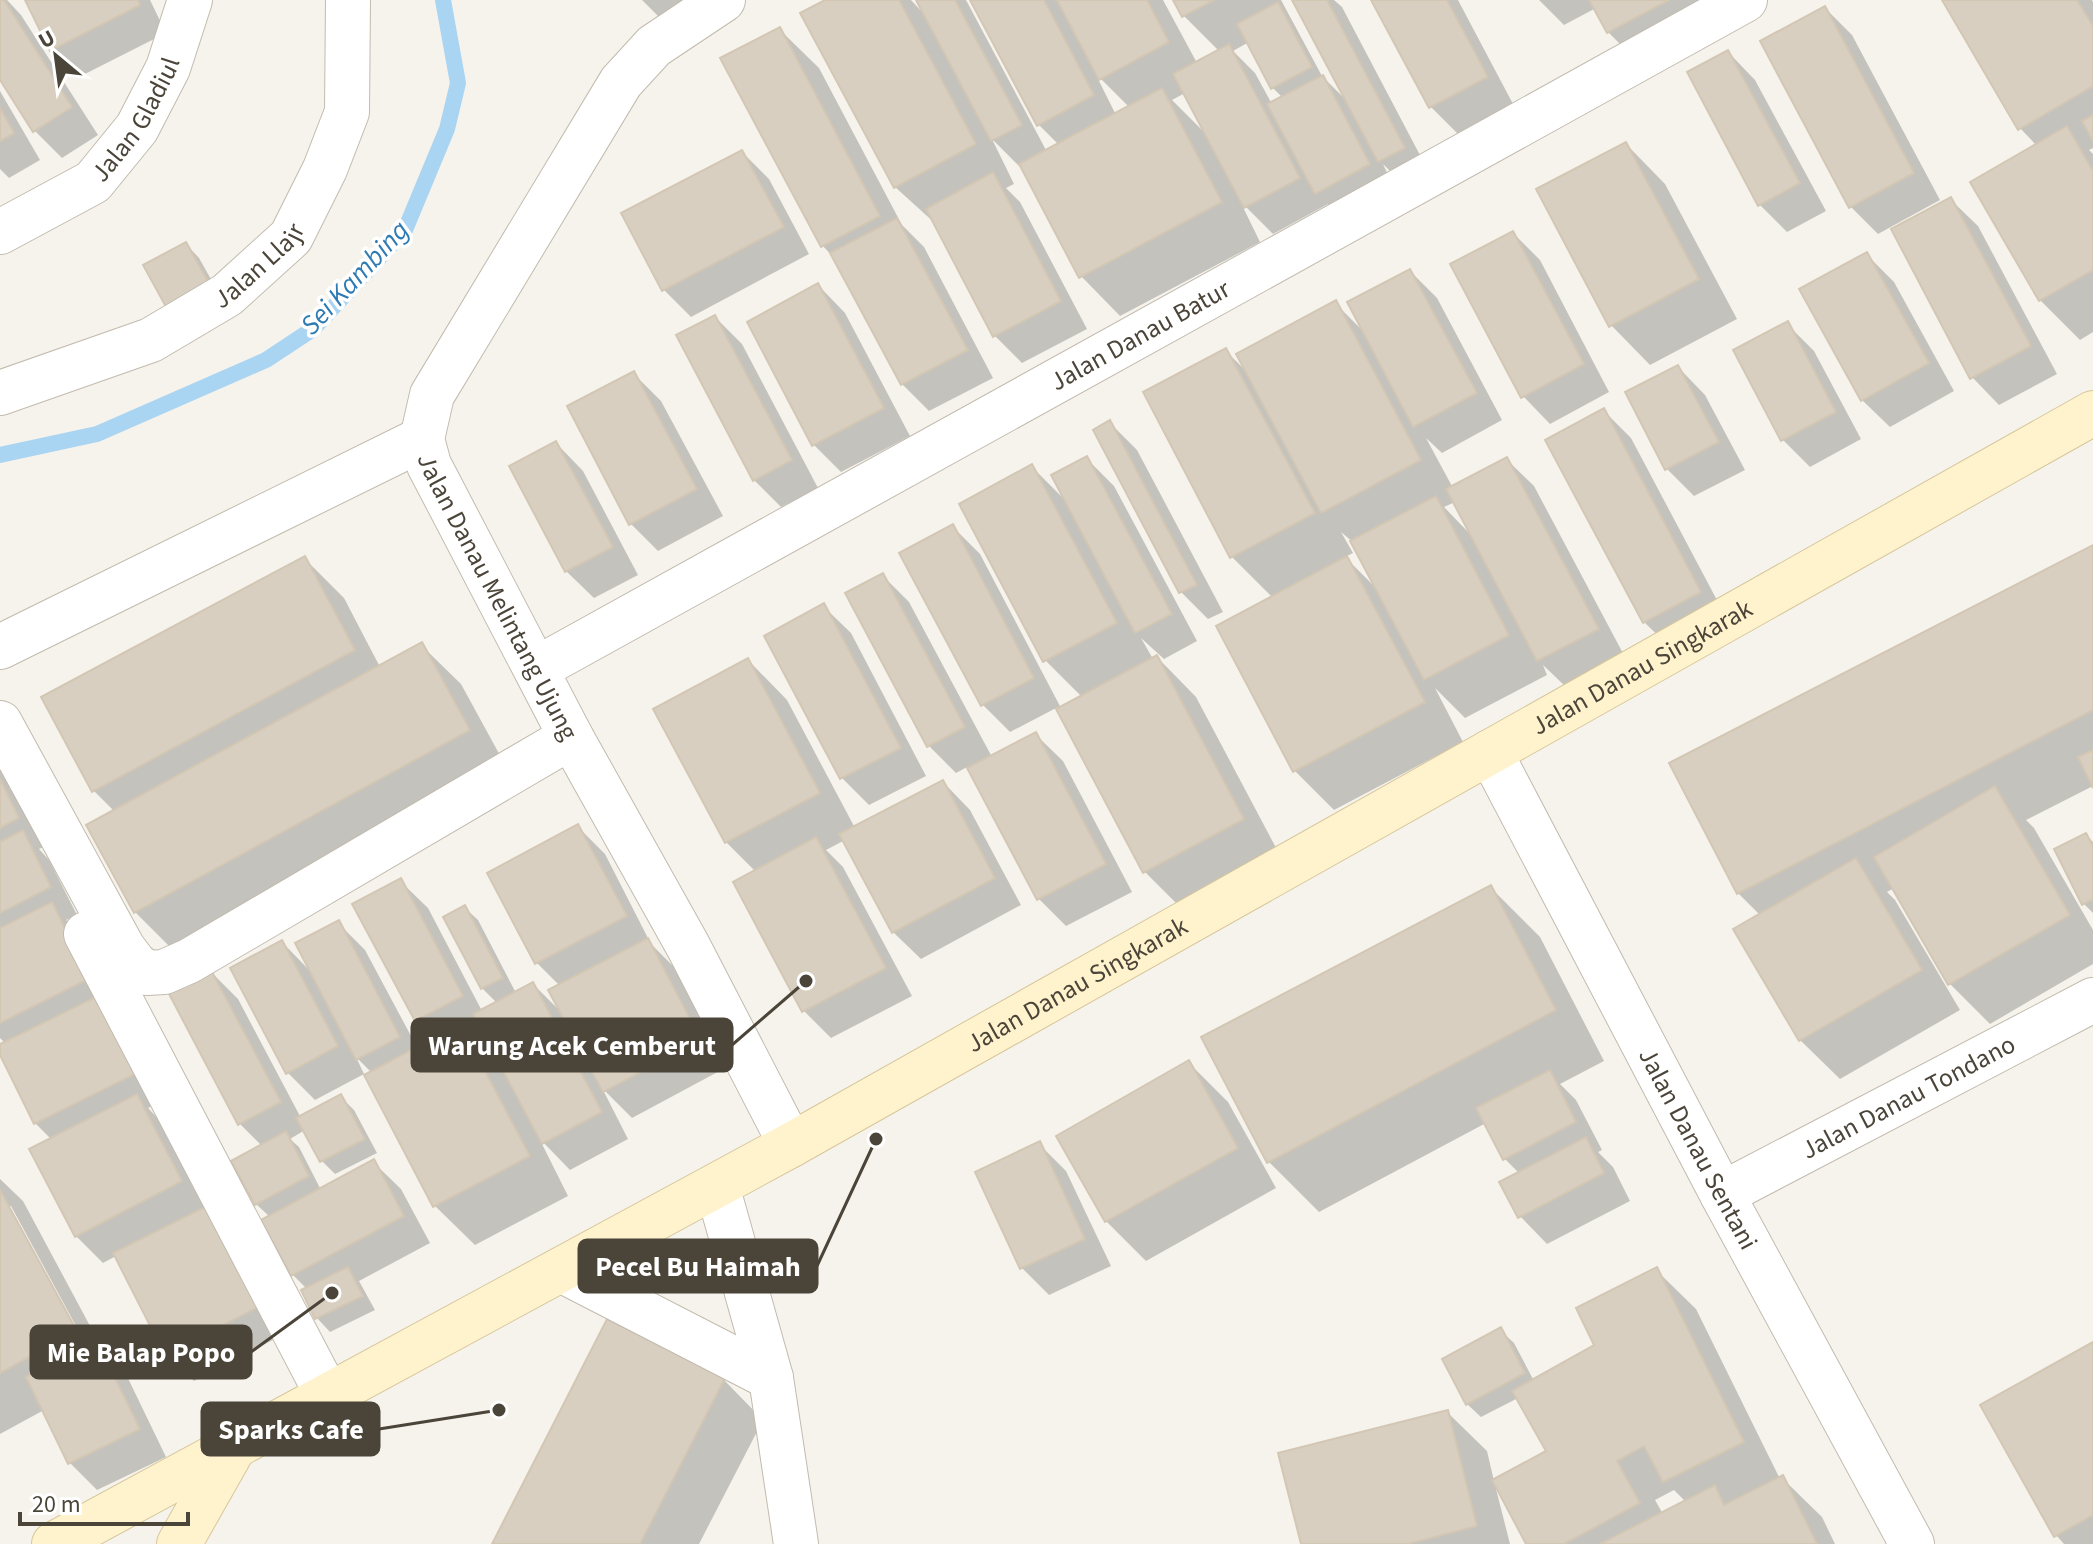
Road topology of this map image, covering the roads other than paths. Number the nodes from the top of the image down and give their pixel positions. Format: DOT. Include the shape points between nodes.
graph roads {
  1 [pos="190,0"];
  2 [pos="348,0"];
  3 [pos="723,0"];
  4 [pos="1745,0"];
  5 [pos="0,232"];
  6 [pos="0,393"];
  7 [pos="2093,413"];
  8 [pos="422,439"];
  9 [pos="0,647"];
  10 [pos="536,669"];
  11 [pos="0,723"];
  12 [pos="571,737"];
  13 [pos="1490,752"];
  14 [pos="0,769"];
  15 [pos="2093,1000"];
  16 [pos="791,1145"];
  17 [pos="717,1186"];
  18 [pos="1722,1194"];
  19 [pos="561,1270"];
  20 [pos="771,1378"];
  21 [pos="328,1396"];
  22 [pos="234,1447"];
  23 [pos="54,1544"];
  24 [pos="179,1544"];
  25 [pos="796,1544"];
  26 [pos="1912,1544"];
  1 -- 5 [label="street, Jalan Gladiul" via="168,68 137,128 93,182"];
  2 -- 6 [label="street, Jalan Llajr" via="347,112 291,237 227,295 151,340"];
  3 -- 8 [label="street, Jalan Danau Melintang Ujung" via="654,46 621,82 432,395"];
  4 -- 10 [label="street, Jalan Danau Batur"];
  7 -- 13 [label="street, Jalan Danau Singkarak"];
  8 -- 9 [label="street"];
  8 -- 10 [label="street, Jalan Danau Melintang Ujung" via="429,465"];
  10 -- 12 [label="street, Jalan Danau Melintang Ujung"];
  11 -- 12 [label="street" via="123,948 147,973 189,961"];
  12 -- 16 [label="street, Jalan Danau Melintang Ujung"];
  13 -- 16 [label="street, Jalan Danau Singkarak"];
  13 -- 18 [label="street, Jalan Danau Sentani"];
  14 -- 21 [label="street"];
  15 -- 18 [label="street, Jalan Danau Tondano"];
  16 -- 17 [label="street, Jalan Danau Singkarak"];
  17 -- 19 [label="street, Jalan Danau Singkarak"];
  17 -- 20 [label="street"];
  18 -- 26 [label="street, Jalan Danau Sentani"];
  19 -- 20 [label="street"];
  19 -- 21 [label="street, Jalan Danau Singkarak"];
  20 -- 25 [label="street"];
  21 -- 22 [label="street, Jalan Danau Singkarak"];
  22 -- 23 [label="street, Jalan Danau Singkarak"];
  22 -- 24 [label="street"];
}
